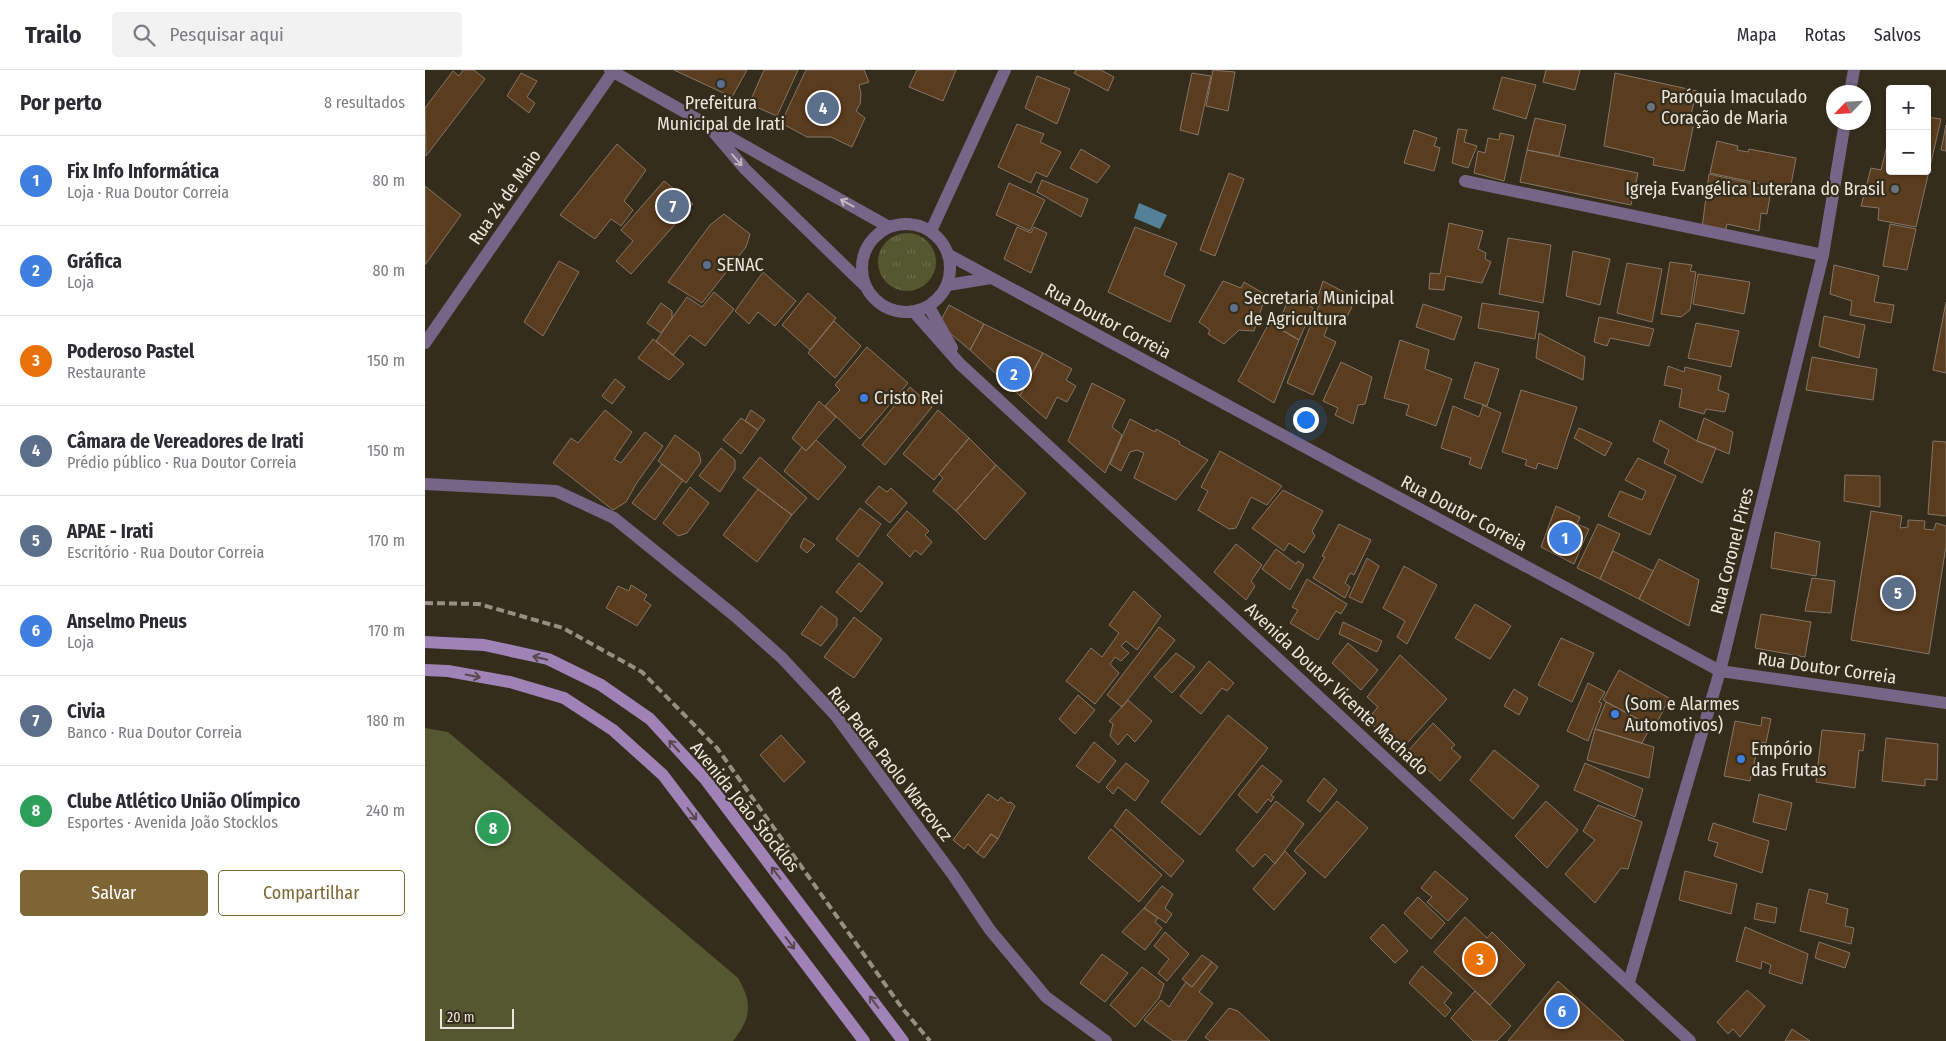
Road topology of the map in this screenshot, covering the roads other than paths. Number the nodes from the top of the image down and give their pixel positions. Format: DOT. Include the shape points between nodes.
graph roads {
  1 [pos="1005,70"];
  2 [pos="1854,70"];
  3 [pos="612,71"];
  4 [pos="1851,85"];
  5 [pos="705,123"];
  6 [pos="1844,130"];
  7 [pos="1465,181"];
  8 [pos="889,226"];
  9 [pos="931,231"];
  10 [pos="949,254"];
  11 [pos="1823,255"];
  12 [pos="991,278"];
  13 [pos="948,285"];
  14 [pos="865,286"];
  15 [pos="929,307"];
  16 [pos="914,312"];
  17 [pos="425,343"];
  18 [pos="960,364"];
  19 [pos="425,484"];
  20 [pos="425,642"];
  21 [pos="425,670"];
  22 [pos="1720,671"];
  23 [pos="1946,703"];
  24 [pos="1629,982"];
  25 [pos="864,1041"];
  26 [pos="903,1041"];
  27 [pos="1105,1041"];
  28 [pos="1690,1041"];
  1 -- 9 [label="street"];
  2 -- 4 [label="street"];
  3 -- 5 [label="street"];
  3 -- 17 [label="street, Rua 24 de Maio"];
  8 -- 5 [label="street, one-way"];
  5 -- 14 [label="street, one-way" via="745,169"];
  6 -- 11 [label="street, Rua Coronel Pires"];
  7 -- 11 [label="street"];
  8 -- 9 [label="street" via="903,223"];
  8 -- 14 [label="street" via="868,244 861,272"];
  9 -- 10 [label="street"];
  10 -- 12 [label="street, Rua Doutor Correia"];
  10 -- 13 [label="street" via="951,270"];
  11 -- 22 [label="street, Rua Coronel Pires"];
  12 -- 13 [label="street"];
  12 -- 22 [label="street, Rua Doutor Correia"];
  13 -- 15 [label="street"];
  14 -- 16 [label="street" via="885,308 899,313"];
  15 -- 16 [label="street"];
  15 -- 18 [label="street"];
  16 -- 18 [label="street"];
  18 -- 24 [label="street, Avenida Doutor Vicente Machado"];
  19 -- 27 [label="street, Rua Padre Paolo Warcovcz" via="556,490 614,518 735,616 782,658 835,716 990,930 1046,997"];
  26 -- 20 [label="main road, Avenida João Stocklos, one-way" via="705,779 650,720 601,685 548,659 484,645"];
  21 -- 25 [label="main road, one-way" via="510,682 564,698 613,730 663,776"];
  22 -- 23 [label="street, Rua Doutor Correia"];
  22 -- 24 [label="street, Rua Coronel Pires"];
  24 -- 28 [label="street, Avenida Doutor Vicente Machado"];
}
